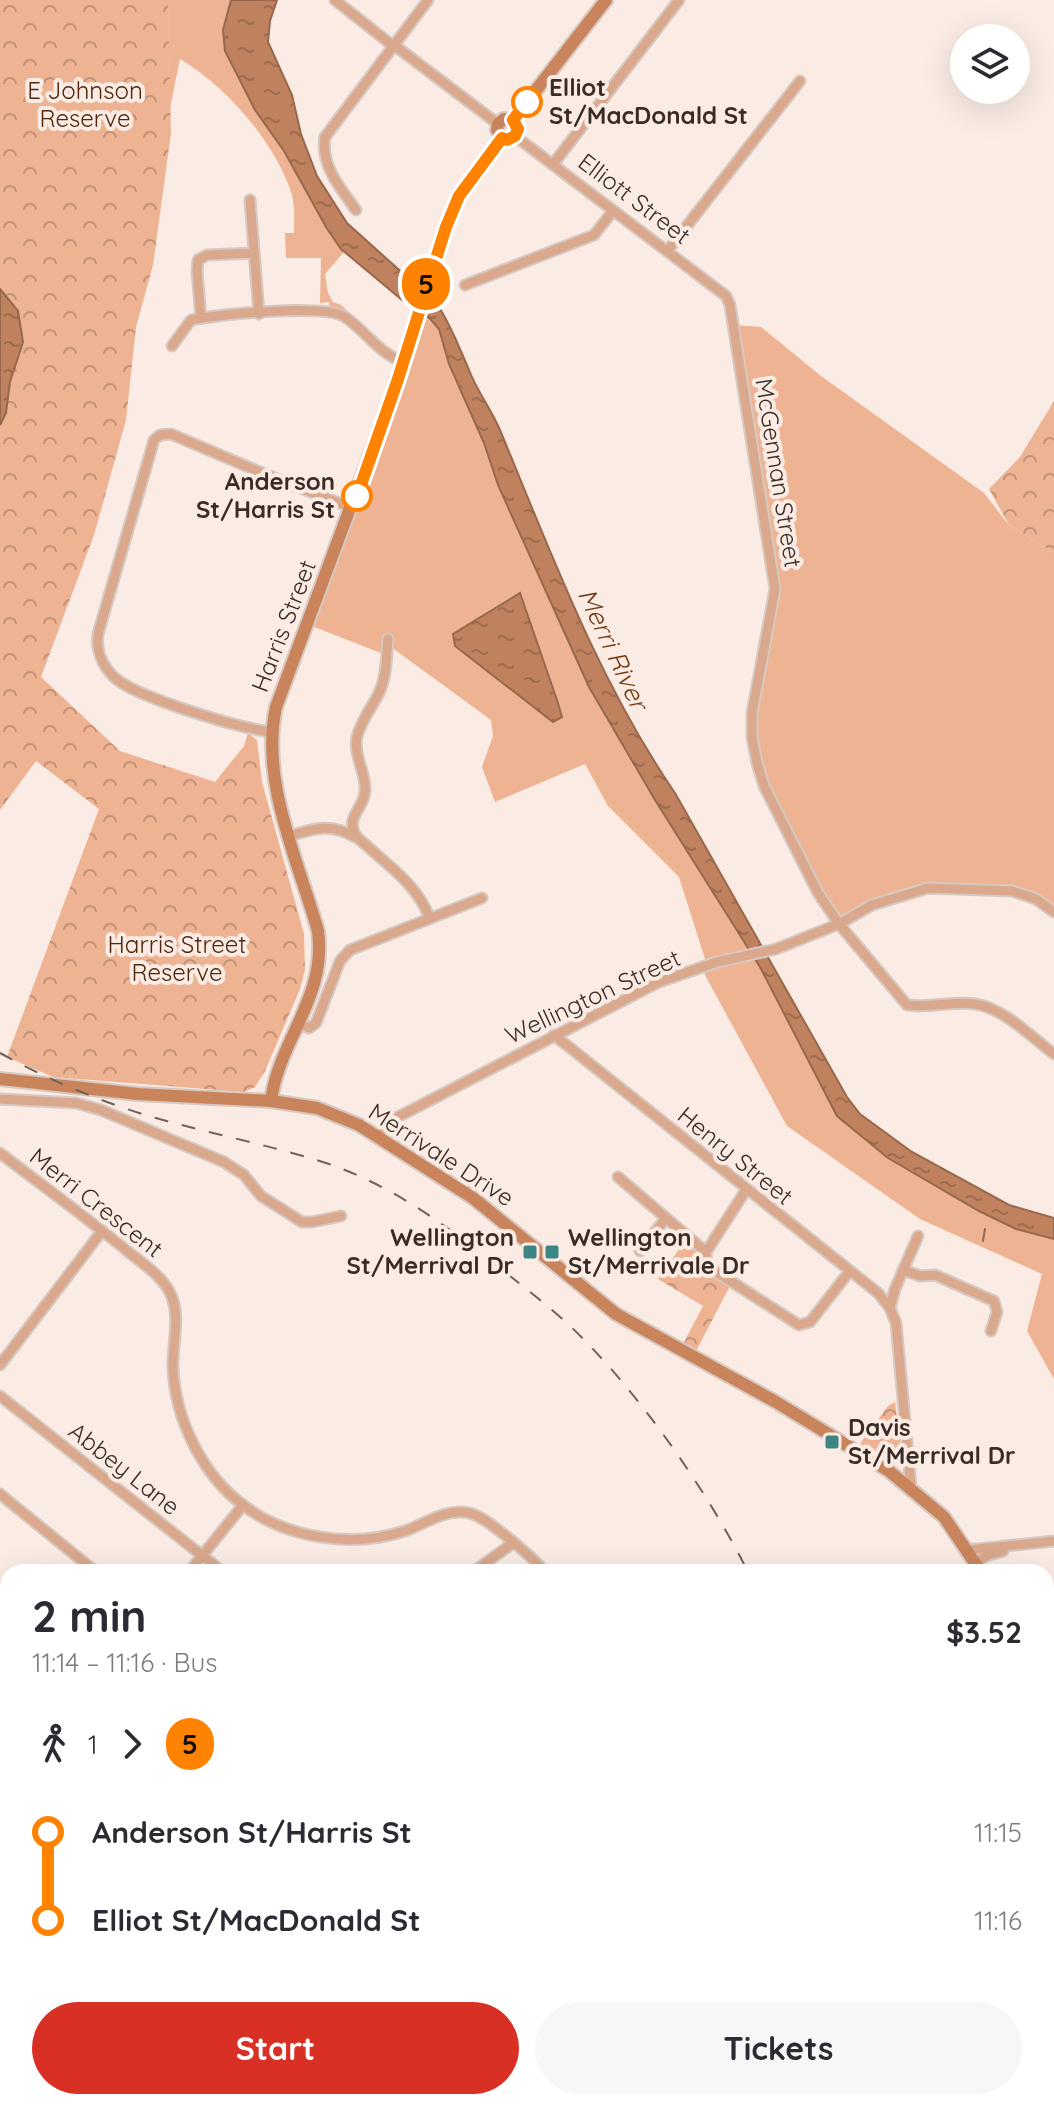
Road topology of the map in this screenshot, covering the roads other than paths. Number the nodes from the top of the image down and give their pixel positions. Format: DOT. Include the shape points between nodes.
graph roads {
  1 [pos="335,0"];
  2 [pos="428,0"];
  3 [pos="606,0"];
  4 [pos="679,0"];
  5 [pos="394,45"];
  6 [pos="800,81"];
  7 [pos="513,120"];
  8 [pos="498,124"];
  9 [pos="515,136"];
  10 [pos="502,138"];
  11 [pos="554,163"];
  12 [pos="250,200"];
  13 [pos="356,210"];
  14 [pos="613,211"];
  15 [pos="668,250"];
  16 [pos="254,253"];
  17 [pos="465,285"];
  18 [pos="726,296"];
  19 [pos="259,314"];
  20 [pos="201,318"];
  21 [pos="172,346"];
  22 [pos="403,362"];
  23 [pos="352,508"];
  24 [pos="388,639"];
  25 [pos="271,732"];
  26 [pos="355,813"];
  27 [pos="316,828"];
  28 [pos="290,836"];
  29 [pos="362,842"];
  30 [pos="482,898"];
  31 [pos="1054,912"];
  32 [pos="429,917"];
  33 [pos="839,924"];
  34 [pos="300,1024"];
  35 [pos="554,1035"];
  36 [pos="1054,1054"];
  37 [pos="0,1079"];
  38 [pos="0,1099"];
  39 [pos="271,1101"];
  40 [pos="378,1136"];
  41 [pos="0,1153"];
  42 [pos="618,1177"];
  43 [pos="746,1190"];
  44 [pos="341,1216"];
  45 [pos="666,1218"];
  46 [pos="102,1231"];
  47 [pos="918,1236"];
  48 [pos="640,1251"];
  49 [pos="706,1252"];
  50 [pos="903,1270"];
  51 [pos="849,1272"];
  52 [pos="890,1308"];
  53 [pos="991,1331"];
  54 [pos="0,1365"];
  55 [pos="0,1396"];
  56 [pos="911,1487"];
  57 [pos="0,1494"];
  58 [pos="243,1505"];
  59 [pos="1054,1541"];
  60 [pos="513,1543"];
  61 [pos="1021,1546"];
  62 [pos="968,1550"];
  63 [pos="202,1556"];
  64 [pos="81,1561"];
  65 [pos="79,1564"];
  66 [pos="85,1564"];
  67 [pos="196,1564"];
  68 [pos="212,1564"];
  69 [pos="484,1564"];
  70 [pos="536,1564"];
  71 [pos="976,1564"];
  72 [pos="980,1564"];
  1 -- 5 [label="street"];
  2 -- 5 [label="street"];
  3 -- 7 [label="street"];
  4 -- 11 [label="street"];
  5 -- 8 [label="street"];
  5 -- 13 [label="street" via="324,141 334,179"];
  6 -- 15 [label="street"];
  7 -- 8 [label="street"];
  7 -- 9 [label="street"];
  8 -- 10 [label="street"];
  9 -- 10 [label="street"];
  9 -- 11 [label="street, Elliott Street"];
  10 -- 22 [label="street, Harris Street" via="459,196"];
  11 -- 14 [label="street, Elliott Street"];
  12 -- 16 [label="street"];
  14 -- 15 [label="street, Elliott Street"];
  14 -- 17 [label="street" via="594,235"];
  15 -- 18 [label="street, Elliott Street"];
  16 -- 19 [label="street"];
  16 -- 20 [label="street" via="198,260"];
  18 -- 33 [label="street, McGennan Street" via="775,589 752,737 764,786"];
  19 -- 20 [label="street"];
  19 -- 22 [label="street" via="337,312 382,352"];
  20 -- 21 [label="street" via="191,320"];
  22 -- 23 [label="street, Harris Street"];
  23 -- 25 [label="street, Harris Street"];
  23 -- 25 [label="street" via="171,434 154,440 98,634 99,653 108,670 143,693"];
  24 -- 26 [label="street" via="382,684 357,737 365,789"];
  25 -- 28 [label="street, Harris Street" via="274,775"];
  26 -- 27 [label="street" via="341,823"];
  26 -- 29 [label="street" via="352,828"];
  27 -- 28 [label="street"];
  27 -- 29 [label="street" via="338,830"];
  28 -- 34 [label="street, Harris Street" via="320,943 317,976"];
  29 -- 32 [label="street" via="412,888"];
  30 -- 32 [label="street"];
  31 -- 33 [label="street, Wellington Street" via="1012,891 928,888 872,905"];
  32 -- 34 [label="street" via="347,952 316,1023 309,1028"];
  33 -- 35 [label="street, Wellington Street" via="776,949 659,982"];
  33 -- 36 [label="street, McGennan Street" via="907,1005 989,1007"];
  34 -- 39 [label="street, Harris Street"];
  35 -- 40 [label="street, Wellington Street" via="396,1118"];
  35 -- 43 [label="street, Henry Street"];
  37 -- 39 [label="street, Merrivale Drive"];
  38 -- 44 [label="street" via="60,1101 101,1110 224,1162 261,1196 302,1222"];
  39 -- 40 [label="street, Merrivale Drive" via="328,1112"];
  40 -- 56 [label="street, Merrivale Drive" via="473,1198 616,1314 776,1402"];
  41 -- 46 [label="street, Merri Crescent"];
  42 -- 45 [label="street"];
  43 -- 49 [label="street"];
  43 -- 51 [label="street, Henry Street"];
  45 -- 48 [label="street"];
  45 -- 49 [label="street"];
  46 -- 54 [label="street"];
  46 -- 58 [label="street, Merri Crescent" via="163,1281 171,1295 176,1312 173,1368 181,1414 207,1465"];
  47 -- 50 [label="street"];
  49 -- 51 [label="street" via="707,1266 799,1325 810,1322"];
  50 -- 52 [label="street"];
  50 -- 53 [label="street" via="935,1275 994,1301 997,1312"];
  51 -- 52 [label="street, Henry Street"];
  52 -- 56 [label="street" via="896,1323"];
  55 -- 63 [label="street, Abbey Lane"];
  56 -- 62 [label="street, Merrivale Drive" via="944,1517"];
  57 -- 64 [label="street"];
  58 -- 60 [label="street, Merri Crescent" via="298,1531 342,1539 391,1535 445,1515 468,1513"];
  58 -- 63 [label="street"];
  59 -- 61 [label="street"];
  60 -- 69 [label="street"];
  60 -- 70 [label="street, Merri Crescent"];
  61 -- 62 [label="street"];
  61 -- 72 [label="street" via="986,1556"];
  62 -- 71 [label="street, Merrivale Drive"];
  63 -- 67 [label="street"];
  63 -- 68 [label="street, Abbey Lane"];
  64 -- 65 [label="street"];
  64 -- 66 [label="street"];
}
